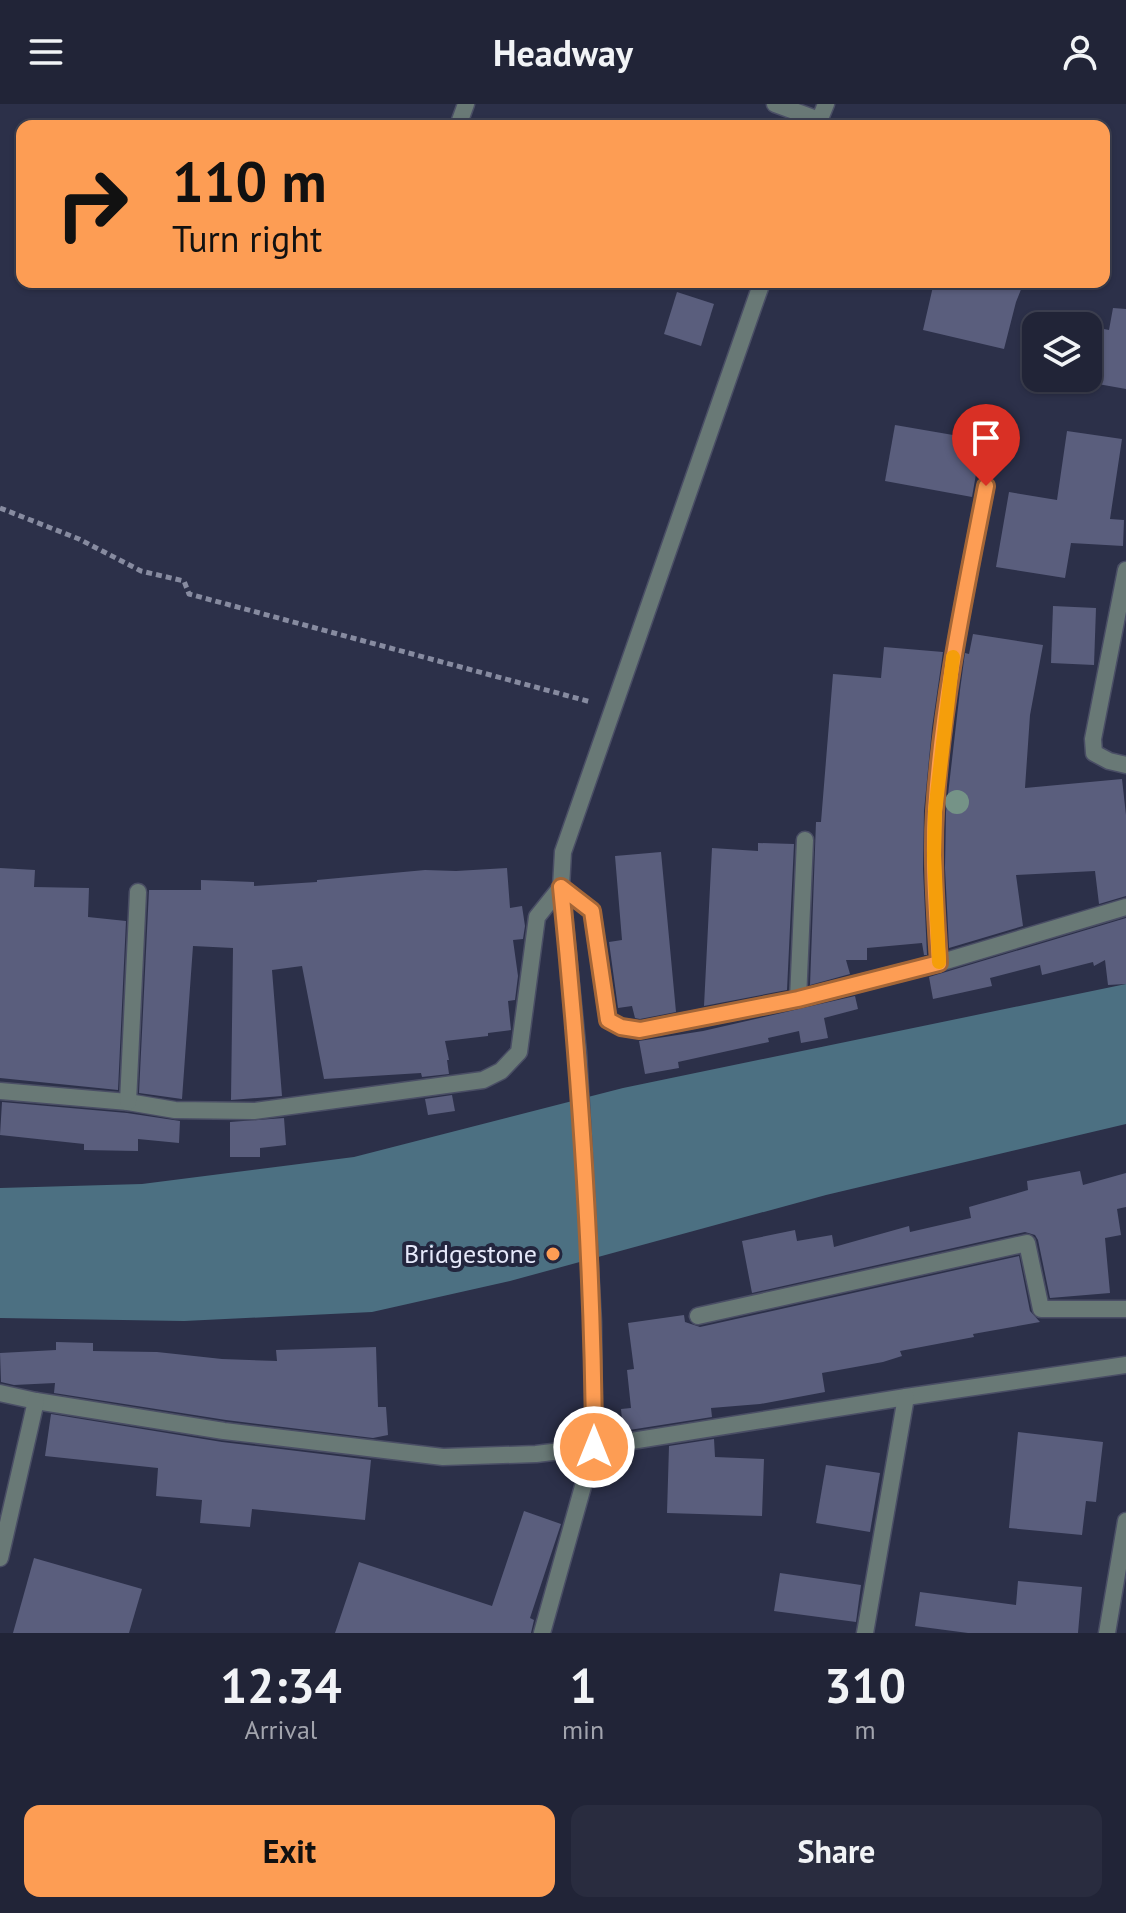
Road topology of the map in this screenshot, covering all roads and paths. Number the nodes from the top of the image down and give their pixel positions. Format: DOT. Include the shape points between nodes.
graph roads {
  1 [pos="775,104"];
  2 [pos="821,117"];
  3 [pos="760,288"];
  4 [pos="986,486"];
  5 [pos="0,508"];
  6 [pos="1126,570"];
  7 [pos="612,708"];
  8 [pos="1126,765"];
  9 [pos="805,840"];
  10 [pos="561,887"];
  11 [pos="138,892"];
  12 [pos="1126,907"];
  13 [pos="939,963"];
  14 [pos="798,999"];
  15 [pos="0,1091"];
  16 [pos="128,1102"];
  17 [pos="1126,1309"];
  18 [pos="698,1316"];
  19 [pos="1126,1365"];
  20 [pos="0,1393"];
  21 [pos="906,1397"];
  22 [pos="36,1401"];
  23 [pos="594,1447"];
  24 [pos="1126,1521"];
  25 [pos="0,1558"];
  26 [pos="542,1633"];
  27 [pos="865,1633"];
  28 [pos="1107,1633"];
  1 -- 2 [label="street"];
  3 -- 7 [label="street"];
  4 -- 13 [label="street" via="952,658 938,777 934,855"];
  5 -- 7 [label="path" via="141,571 184,581 189,594"];
  6 -- 8 [label="street" via="1093,739 1094,753"];
  7 -- 10 [label="street" via="563,852"];
  9 -- 14 [label="street"];
  10 -- 14 [label="street" via="592,911 608,1020 621,1027 640,1030"];
  10 -- 16 [label="street" via="537,917 519,1052 483,1080 254,1111 175,1110"];
  10 -- 23 [label="street" via="578,1053 593,1322"];
  11 -- 16 [label="street"];
  12 -- 13 [label="street"];
  13 -- 14 [label="street"];
  15 -- 16 [label="street"];
  17 -- 18 [label="street" via="1041,1309 1027,1243"];
  19 -- 21 [label="street"];
  20 -- 22 [label="street"];
  21 -- 23 [label="street"];
  21 -- 27 [label="street"];
  22 -- 23 [label="street" via="224,1431 443,1457"];
  22 -- 25 [label="street"];
  23 -- 26 [label="street"];
  24 -- 28 [label="street"];
}
